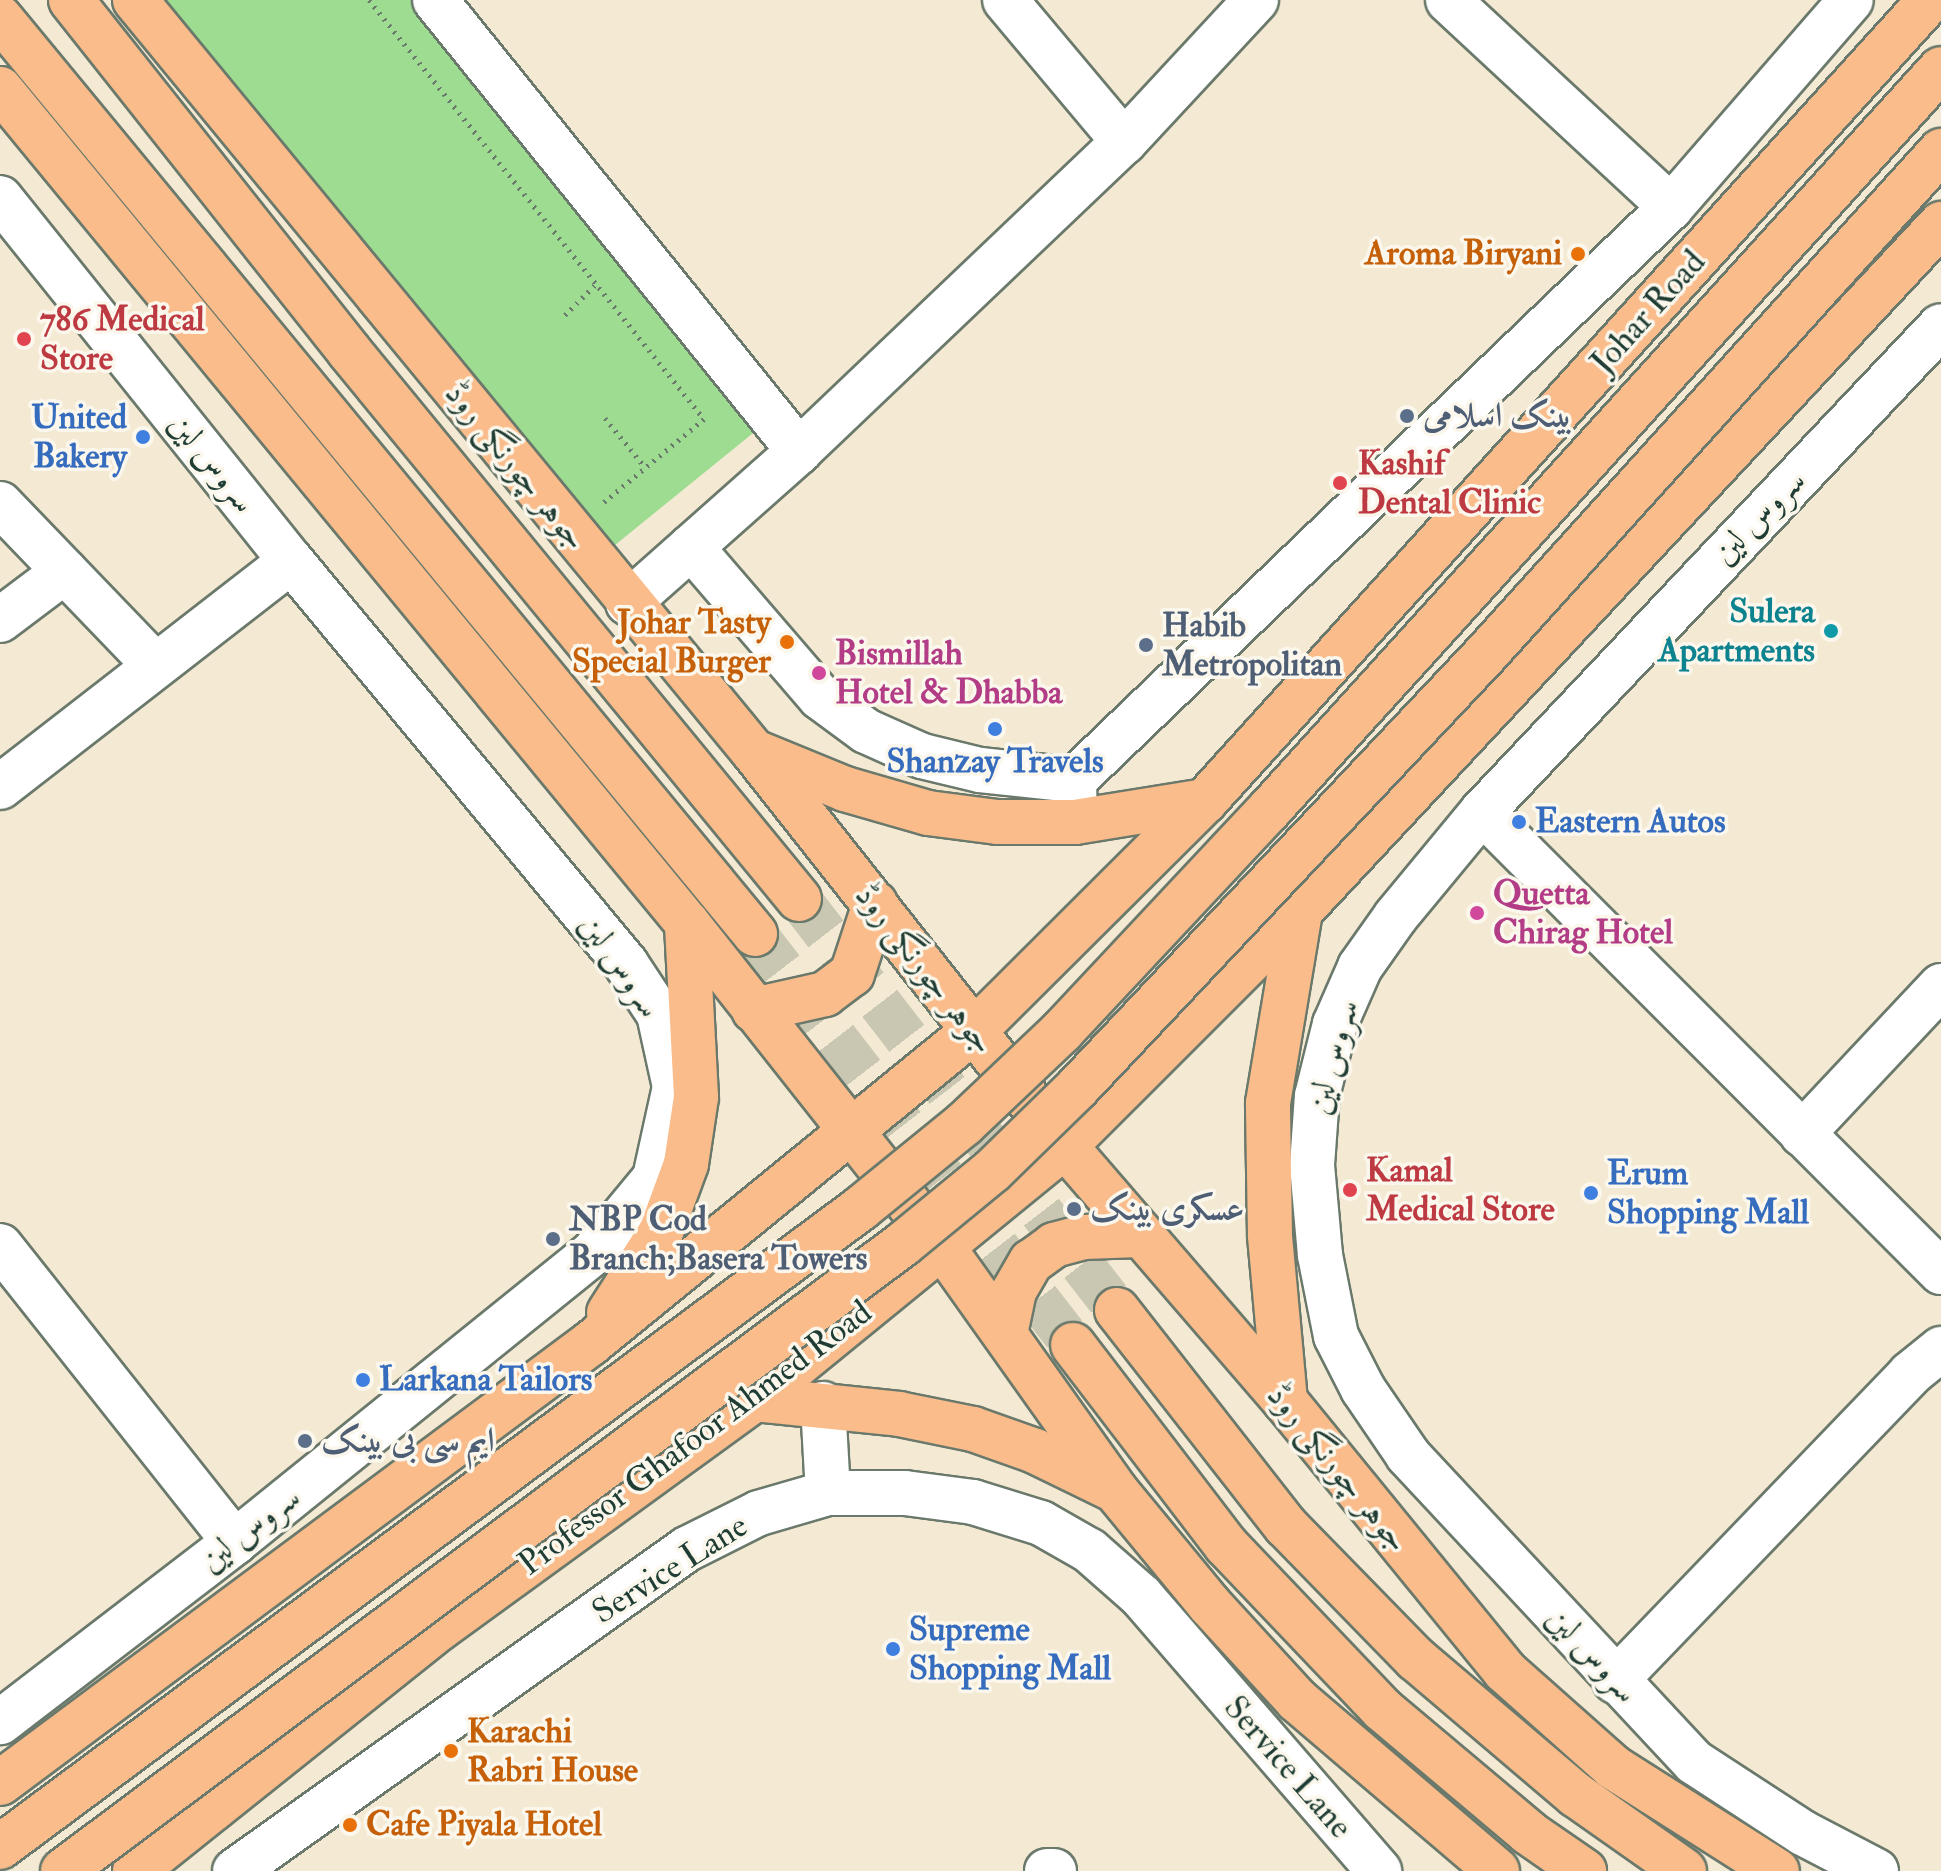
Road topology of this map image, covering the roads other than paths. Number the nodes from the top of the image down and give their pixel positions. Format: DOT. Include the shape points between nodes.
graph roads {
  1 [pos="71,0"];
  2 [pos="135,0"];
  3 [pos="435,0"];
  4 [pos="1005,0"];
  5 [pos="1256,0"];
  6 [pos="1448,0"];
  7 [pos="1851,0"];
  8 [pos="1930,0"];
  9 [pos="0,18"];
  10 [pos="1941,69"];
  11 [pos="0,89"];
  12 [pos="1124,142"];
  13 [pos="1941,151"];
  14 [pos="1671,207"];
  15 [pos="5,216"];
  16 [pos="1941,224"];
  17 [pos="1941,326"];
  18 [pos="799,451"];
  19 [pos="0,504"];
  20 [pos="691,547"];
  21 [pos="291,561"];
  22 [pos="65,571"];
  23 [pos="628,603"];
  24 [pos="0,620"];
  25 [pos="155,665"];
  26 [pos="753,751"];
  27 [pos="0,787"];
  28 [pos="1074,801"];
  29 [pos="1205,801"];
  30 [pos="1482,812"];
  31 [pos="799,899"];
  32 [pos="875,904"];
  33 [pos="1300,911"];
  34 [pos="687,923"];
  35 [pos="755,934"];
  36 [pos="1941,986"];
  37 [pos="1281,1004"];
  38 [pos="754,1010"];
  39 [pos="676,1011"];
  40 [pos="1335,1024"];
  41 [pos="974,1031"];
  42 [pos="854,1133"];
  43 [pos="1802,1134"];
  44 [pos="1065,1146"];
  45 [pos="1139,1235"];
  46 [pos="0,1246"];
  47 [pos="944,1249"];
  48 [pos="1941,1272"];
  49 [pos="1117,1310"];
  50 [pos="1005,1334"];
  51 [pos="1336,1336"];
  52 [pos="591,1343"];
  53 [pos="1073,1345"];
  54 [pos="1281,1356"];
  55 [pos="1931,1371"];
  56 [pos="755,1399"];
  57 [pos="1285,1401"];
  58 [pos="823,1404"];
  59 [pos="828,1493"];
  60 [pos="1126,1503"];
  61 [pos="235,1542"];
  62 [pos="1090,1551"];
  63 [pos="1615,1681"];
  64 [pos="0,1722"];
  65 [pos="0,1783"];
  66 [pos="0,1847"];
  67 [pos="1367,1867"];
  68 [pos="248,1868"];
  69 [pos="63,1871"];
  70 [pos="135,1871"];
  71 [pos="1047,1871"];
  72 [pos="1054,1871"];
  73 [pos="1497,1871"];
  74 [pos="1584,1871"];
  75 [pos="1684,1871"];
  76 [pos="1777,1871"];
  77 [pos="1876,1871"];
  1 -- 31 [label="main road, جوہر چورنگی روڈ" via="349,351"];
  2 -- 23 [label="main road, جوہر چورنگی روڈ"];
  3 -- 18 [label="street"];
  4 -- 12 [label="street"];
  5 -- 12 [label="street"];
  6 -- 14 [label="street"];
  7 -- 14 [label="street"];
  8 -- 29 [label="main road, Johar Road"];
  9 -- 35 [label="main road"];
  10 -- 66 [label="main road, bridge" via="1269,810 1062,1031 964,1124 861,1208"];
  11 -- 34 [label="main road"];
  12 -- 18 [label="street"];
  13 -- 69 [label="main road, bridge" via="1527,611 1089,1076 992,1171 903,1244"];
  14 -- 28 [label="street"];
  15 -- 21 [label="street, سروس لین"];
  16 -- 33 [label="main road"];
  17 -- 30 [label="street, سروس لین"];
  18 -- 20 [label="street"];
  19 -- 22 [label="street"];
  20 -- 23 [label="street"];
  20 -- 28 [label="street" via="820,697 866,731 922,756"];
  21 -- 25 [label="street"];
  21 -- 39 [label="street, سروس لین" via="626,964"];
  22 -- 24 [label="street"];
  22 -- 25 [label="street"];
  23 -- 26 [label="main road, جوہر چورنگی روڈ"];
  25 -- 27 [label="street"];
  26 -- 28 [label="main road" via="845,789 928,813 997,822"];
  26 -- 32 [label="main road, جوہر چورنگی روڈ"];
  28 -- 29 [label="main road"];
  29 -- 41 [label="main road, Johar Road"];
  30 -- 40 [label="street, سروس لین" via="1360,967"];
  30 -- 43 [label="street"];
  32 -- 38 [label="main road" via="852,974 825,994"];
  32 -- 41 [label="main road, جوہر چورنگی روڈ"];
  33 -- 37 [label="main road"];
  33 -- 44 [label="main road, Professor Ghafoor Ahmed Road"];
  34 -- 38 [label="main road"];
  34 -- 39 [label="main road"];
  36 -- 43 [label="street"];
  37 -- 40 [label="street"];
  37 -- 54 [label="main road" via="1268,1103 1270,1235"];
  38 -- 42 [label="main road"];
  39 -- 52 [label="main road" via="696,1097 686,1164 661,1232"];
  39 -- 61 [label="street, سروس لین" via="675,1087 655,1178 593,1253"];
  40 -- 51 [label="street, سروس لین" via="1317,1096 1312,1165 1320,1255"];
  41 -- 42 [label="main road, Johar Road"];
  41 -- 44 [label="main road, جوہر چورنگی روڈ"];
  42 -- 47 [label="main road"];
  42 -- 52 [label="main road, Johar Road"];
  43 -- 48 [label="street"];
  44 -- 45 [label="main road, جوہر چورنگی روڈ"];
  44 -- 47 [label="main road, Professor Ghafoor Ahmed Road"];
  45 -- 50 [label="main road" via="1084,1237 1054,1245 1031,1262 1014,1291"];
  45 -- 57 [label="main road, جوہر چورنگی روڈ"];
  46 -- 61 [label="street"];
  47 -- 50 [label="main road"];
  47 -- 56 [label="main road, Professor Ghafoor Ahmed Road"];
  49 -- 75 [label="main road, جوہر چورنگی روڈ" via="1286,1526 1416,1659 1576,1795"];
  50 -- 60 [label="main road"];
  51 -- 54 [label="street"];
  51 -- 63 [label="street, سروس لین" via="1363,1389 1408,1455"];
  52 -- 65 [label="main road, Johar Road"];
  53 -- 74 [label="main road" via="1226,1545 1382,1709 1529,1833"];
  54 -- 57 [label="main road"];
  55 -- 63 [label="street"];
  56 -- 58 [label="main road"];
  56 -- 70 [label="main road, Professor Ghafoor Ahmed Road" via="441,1627"];
  57 -- 76 [label="main road, جوہر چورنگی روڈ" via="1505,1671 1613,1767"];
  58 -- 59 [label="street"];
  58 -- 60 [label="main road" via="973,1429 1035,1451"];
  59 -- 62 [label="street, Service Lane" via="905,1493 973,1502 1041,1523"];
  59 -- 68 [label="street, Service Lane" via="759,1513 687,1549"];
  60 -- 62 [label="street"];
  60 -- 73 [label="main road" via="1297,1700"];
  61 -- 64 [label="street, سروس لین"];
  62 -- 67 [label="street, Service Lane" via="1141,1596"];
  63 -- 77 [label="street, سروس لین" via="1694,1762 1803,1833"];
  71 -- 72 [label="street"];
}
